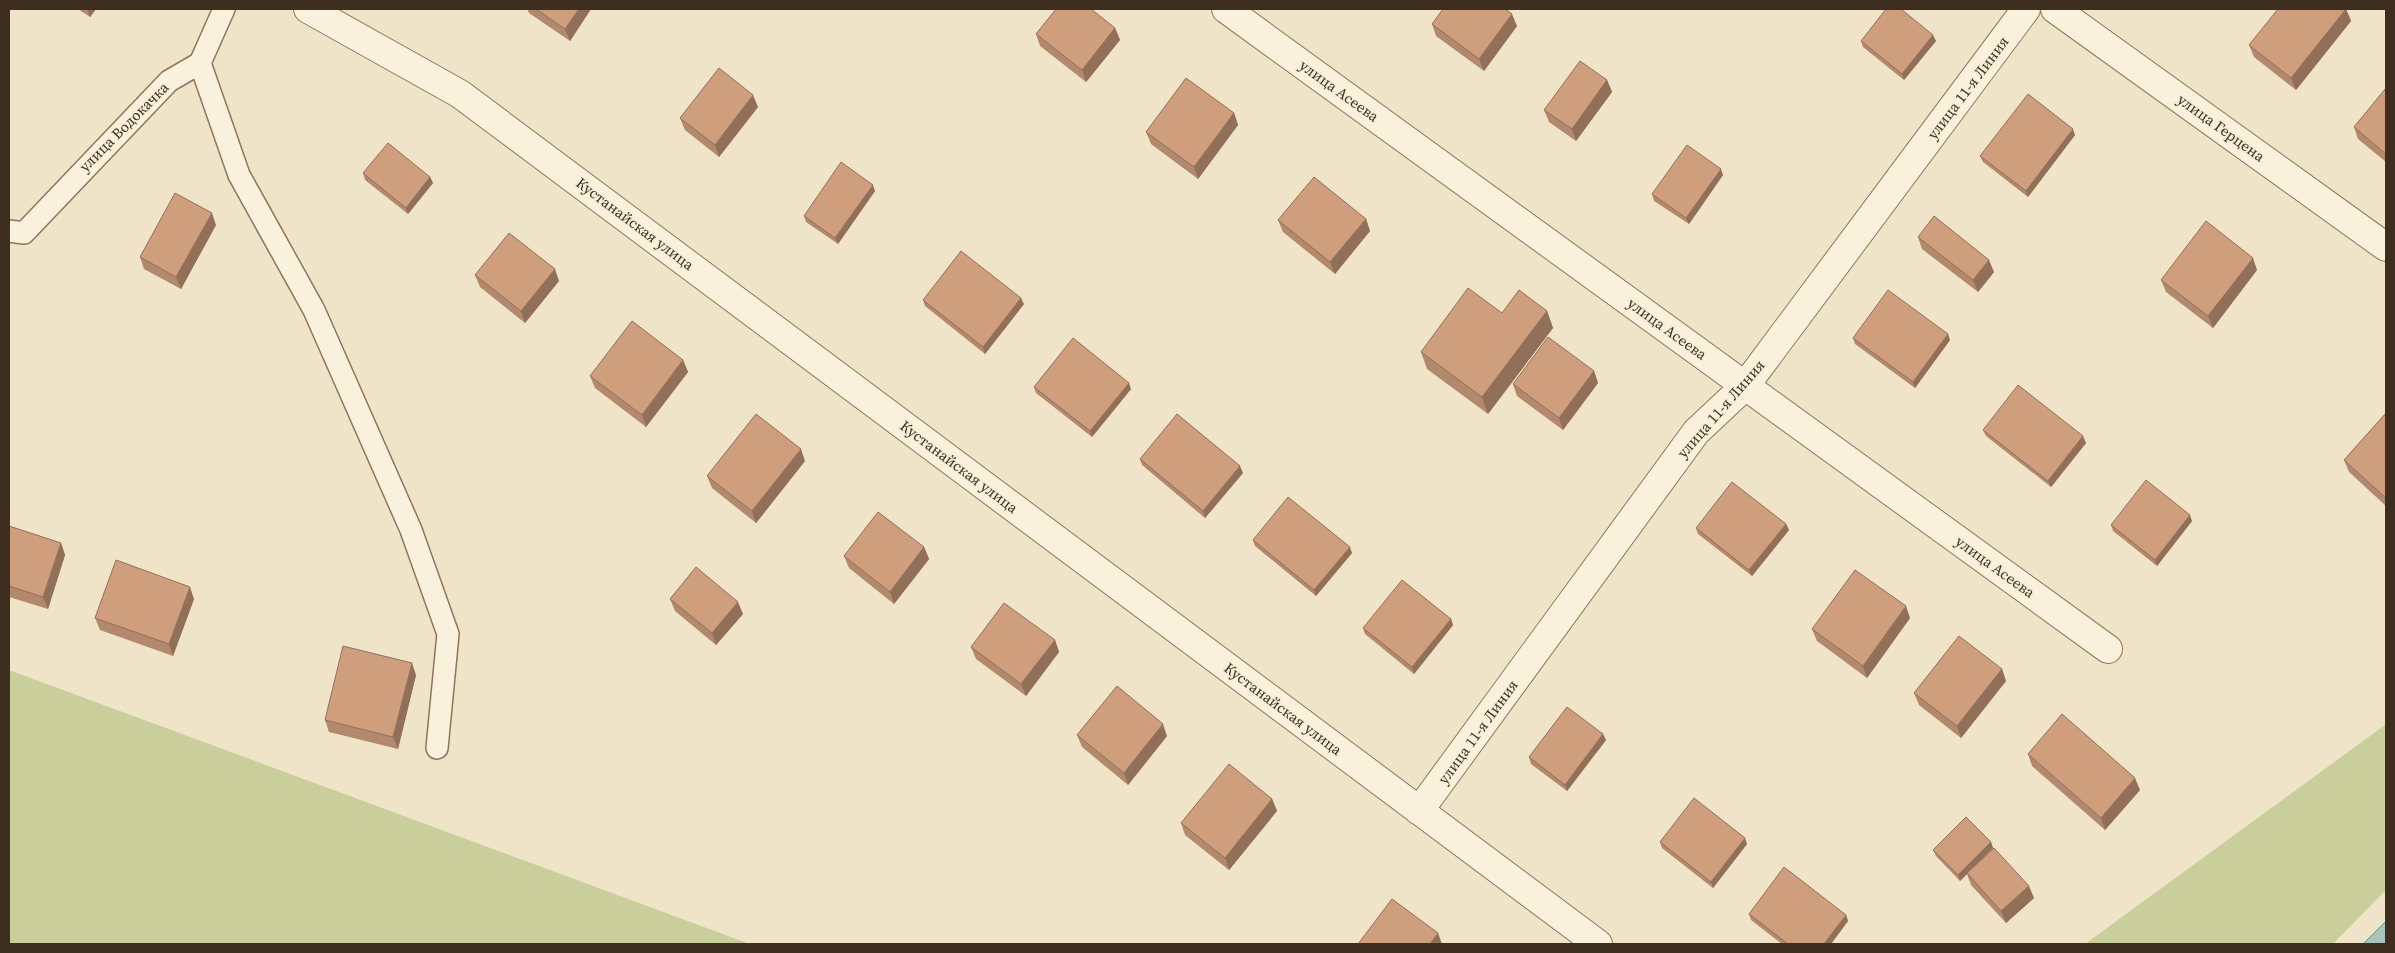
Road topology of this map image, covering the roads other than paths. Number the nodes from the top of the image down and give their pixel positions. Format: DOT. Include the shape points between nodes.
graph roads {
  1 [pos="224,9"];
  2 [pos="308,9"];
  3 [pos="1226,9"];
  4 [pos="2026,9"];
  5 [pos="2055,9"];
  6 [pos="200,63"];
  7 [pos="9,231"];
  8 [pos="2386,247"];
  9 [pos="1745,386"];
  10 [pos="2108,649"];
  11 [pos="437,748"];
  12 [pos="1419,811"];
  13 [pos="1598,944"];
  1 -- 6 [label="lane"];
  2 -- 12 [label="street, Кустанайская улица" via="460,94"];
  3 -- 9 [label="street, улица Асеева"];
  4 -- 9 [label="street, улица 11-я Линия"];
  5 -- 8 [label="street, улица Герцена"];
  6 -- 7 [label="lane, улица Водокачка" via="169,81 24,233"];
  6 -- 11 [label="lane" via="239,175 314,310 411,530 448,634"];
  9 -- 10 [label="street, улица Асеева"];
  9 -- 12 [label="street, улица 11-я Линия" via="1696,432"];
  12 -- 13 [label="street, Кустанайская улица"];
}
